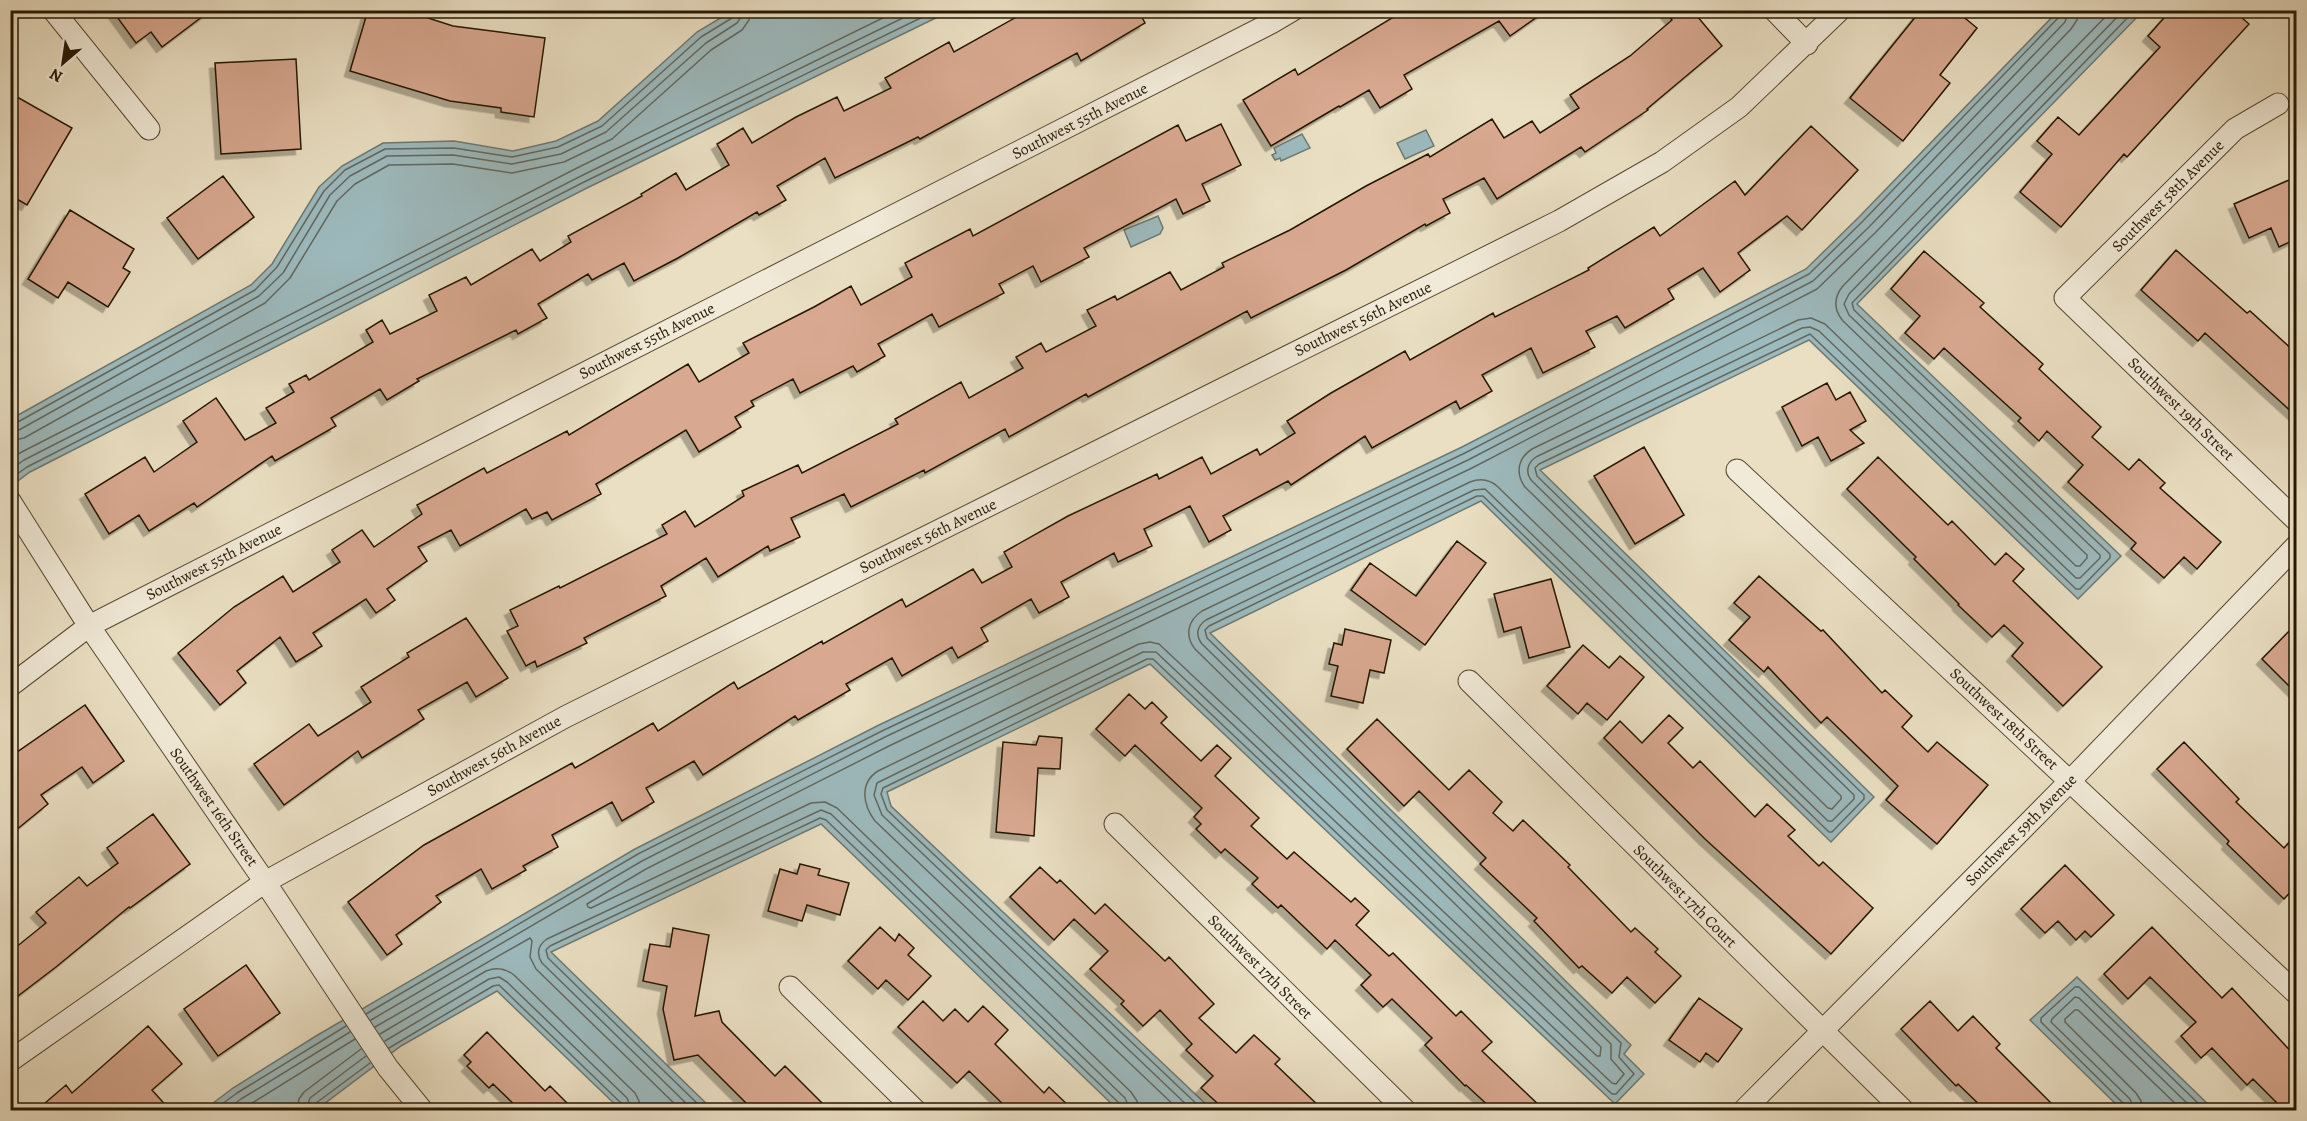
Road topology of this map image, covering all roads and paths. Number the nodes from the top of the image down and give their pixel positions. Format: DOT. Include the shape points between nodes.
graph roads {
  1 [pos="53,10"];
  2 [pos="1293,10"];
  3 [pos="1774,10"];
  4 [pos="1840,10"];
  5 [pos="1807,44"];
  6 [pos="2278,104"];
  7 [pos="149,129"];
  8 [pos="2065,298"];
  9 [pos="1737,470"];
  10 [pos="10,501"];
  11 [pos="2296,520"];
  12 [pos="2296,546"];
  13 [pos="89,626"];
  14 [pos="1469,681"];
  15 [pos="10,686"];
  16 [pos="2070,781"];
  17 [pos="1115,824"];
  18 [pos="265,882"];
  19 [pos="790,987"];
  20 [pos="2296,993"];
  21 [pos="1821,1032"];
  22 [pos="10,1060"];
  23 [pos="422,1110"];
  24 [pos="915,1110"];
  25 [pos="1406,1110"];
  26 [pos="1744,1110"];
  27 [pos="1903,1110"];
  1 -- 7 [label="street"];
  2 -- 13 [label="street, Southwest 55th Avenue"];
  3 -- 5 [label="street"];
  4 -- 5 [label="street, Southwest 56th Avenue"];
  5 -- 18 [label="street, Southwest 56th Avenue" via="1739,107 1662,162 1559,221 565,717"];
  6 -- 8 [label="street, Southwest 58th Avenue" via="2235,129"];
  8 -- 11 [label="street, Southwest 19th Street"];
  9 -- 16 [label="street, Southwest 18th Street"];
  10 -- 13 [label="street, Southwest 16th Street"];
  12 -- 16 [label="street, Southwest 59th Avenue"];
  13 -- 15 [label="street, Southwest 55th Avenue"];
  13 -- 18 [label="street, Southwest 16th Street"];
  14 -- 21 [label="street, Southwest 17th Court"];
  16 -- 20 [label="street, Southwest 18th Street"];
  16 -- 21 [label="street, Southwest 59th Avenue"];
  17 -- 25 [label="street, Southwest 17th Street"];
  18 -- 22 [label="street, Southwest 56th Avenue"];
  18 -- 23 [label="street, Southwest 16th Street" via="388,1068"];
  19 -- 24 [label="street"];
  21 -- 26 [label="street, Southwest 59th Avenue"];
  21 -- 27 [label="street, Southwest 17th Court"];
}
